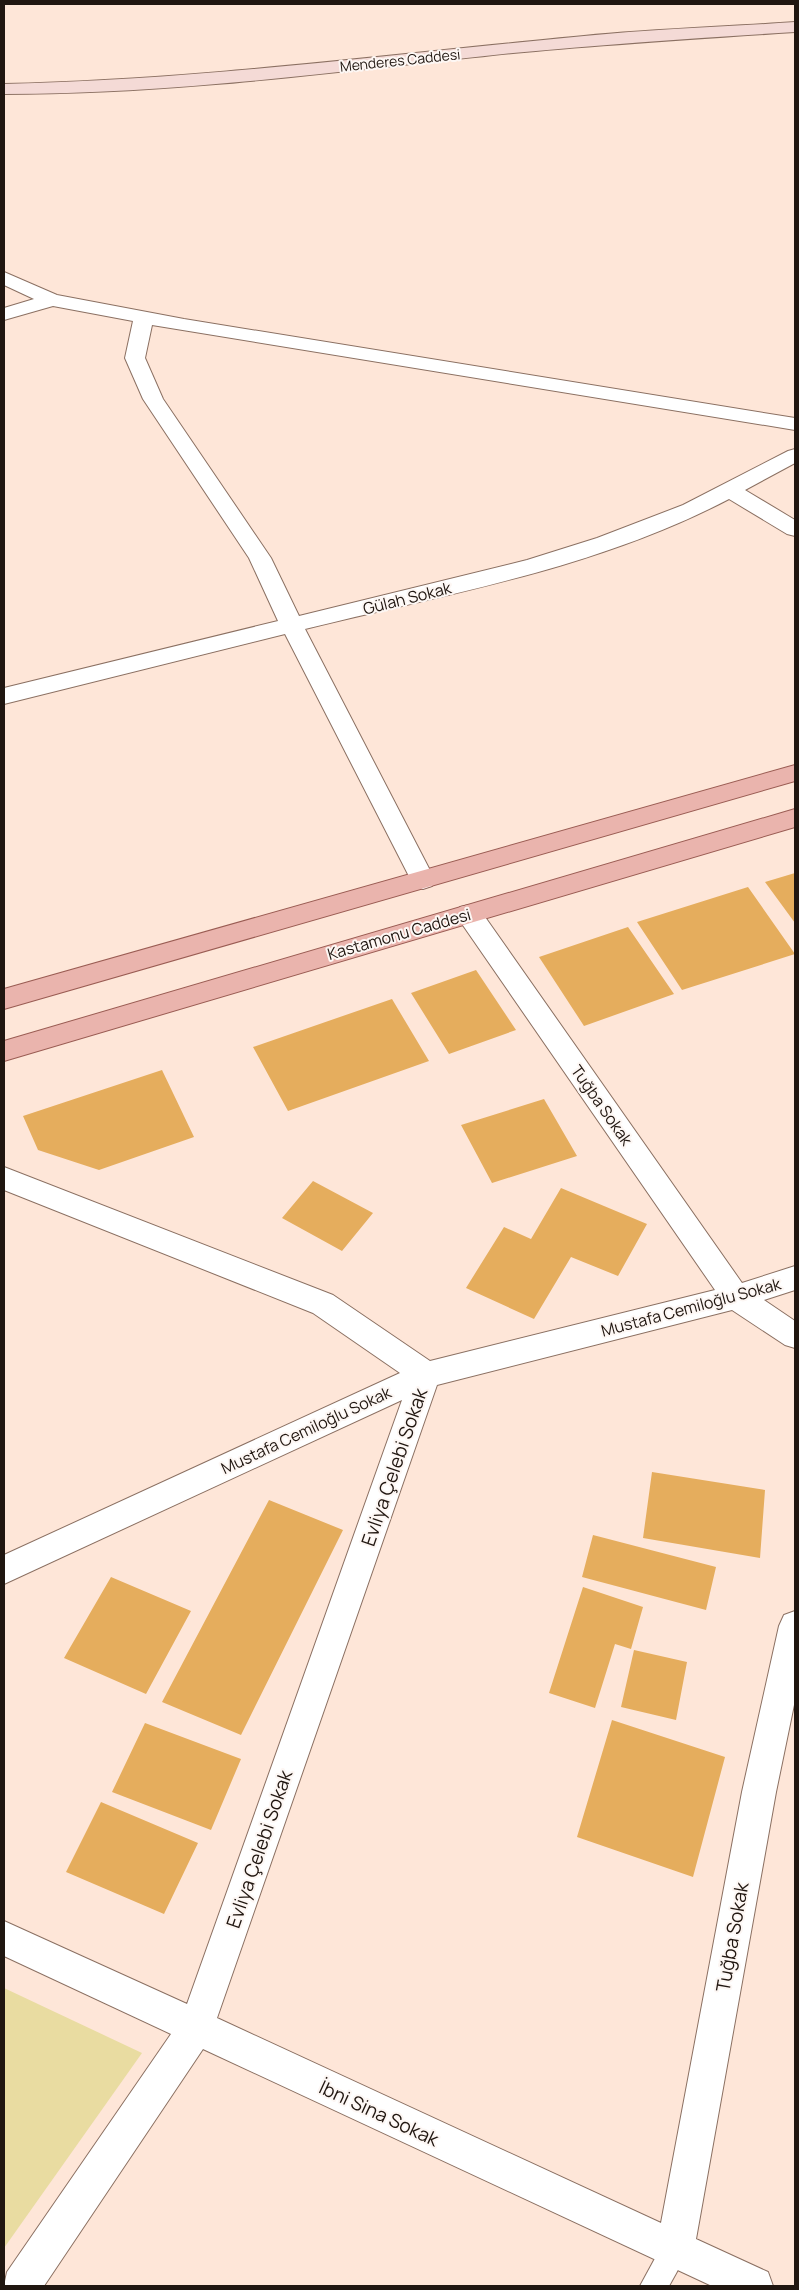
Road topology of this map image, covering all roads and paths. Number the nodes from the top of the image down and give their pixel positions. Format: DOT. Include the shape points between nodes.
graph roads {
  1 [pos="795,27"];
  2 [pos="4,89"];
  3 [pos="4,278"];
  4 [pos="52,300"];
  5 [pos="4,314"];
  6 [pos="144,318"];
  7 [pos="795,424"];
  8 [pos="795,455"];
  9 [pos="730,490"];
  10 [pos="795,528"];
  11 [pos="292,626"];
  12 [pos="4,696"];
  13 [pos="795,773"];
  14 [pos="795,818"];
  15 [pos="423,880"];
  16 [pos="469,914"];
  17 [pos="4,999"];
  18 [pos="4,1051"];
  19 [pos="4,1178"];
  20 [pos="795,1278"];
  21 [pos="736,1297"];
  22 [pos="795,1336"];
  23 [pos="426,1375"];
  24 [pos="4,1570"];
  25 [pos="795,1626"];
  26 [pos="4,1938"];
  27 [pos="196,2028"];
  28 [pos="675,2250"];
  29 [pos="21,2286"];
  30 [pos="654,2286"];
  31 [pos="754,2286"];
  1 -- 2 [label="street, Menderes Caddesi" via="586,40 224,78 105,87"];
  3 -- 4 [label="street"];
  4 -- 5 [label="street"];
  4 -- 6 [label="street"];
  6 -- 7 [label="street"];
  6 -- 11 [label="street" via="135,358 153,399 260,558"];
  8 -- 9 [label="street, Gülah Sokak"];
  9 -- 10 [label="street"];
  9 -- 11 [label="street, Gülah Sokak" via="691,510 614,540 533,566"];
  11 -- 12 [label="street, Gülah Sokak"];
  11 -- 15 [label="street"];
  13 -- 15 [label="main road"];
  14 -- 16 [label="main road, Kastamonu Caddesi"];
  15 -- 17 [label="main road"];
  16 -- 18 [label="main road, Kastamonu Caddesi"];
  16 -- 21 [label="street, Tuğba Sokak"];
  19 -- 23 [label="street" via="323,1304"];
  20 -- 21 [label="street, Mustafa Cemiloğlu Sokak"];
  21 -- 22 [label="street"];
  21 -- 23 [label="street, Mustafa Cemiloğlu Sokak"];
  23 -- 24 [label="street, Mustafa Cemiloğlu Sokak"];
  23 -- 27 [label="street, Evliya Çelebi Sokak"];
  25 -- 28 [label="street, Tuğba Sokak" via="759,1792"];
  26 -- 27 [label="street, İbni Sina Sokak"];
  27 -- 28 [label="street, İbni Sina Sokak"];
  27 -- 29 [label="street, Evliya Çelebi Sokak"];
  28 -- 30 [label="lane"];
  28 -- 31 [label="street, İbni Sina Sokak"];
}
